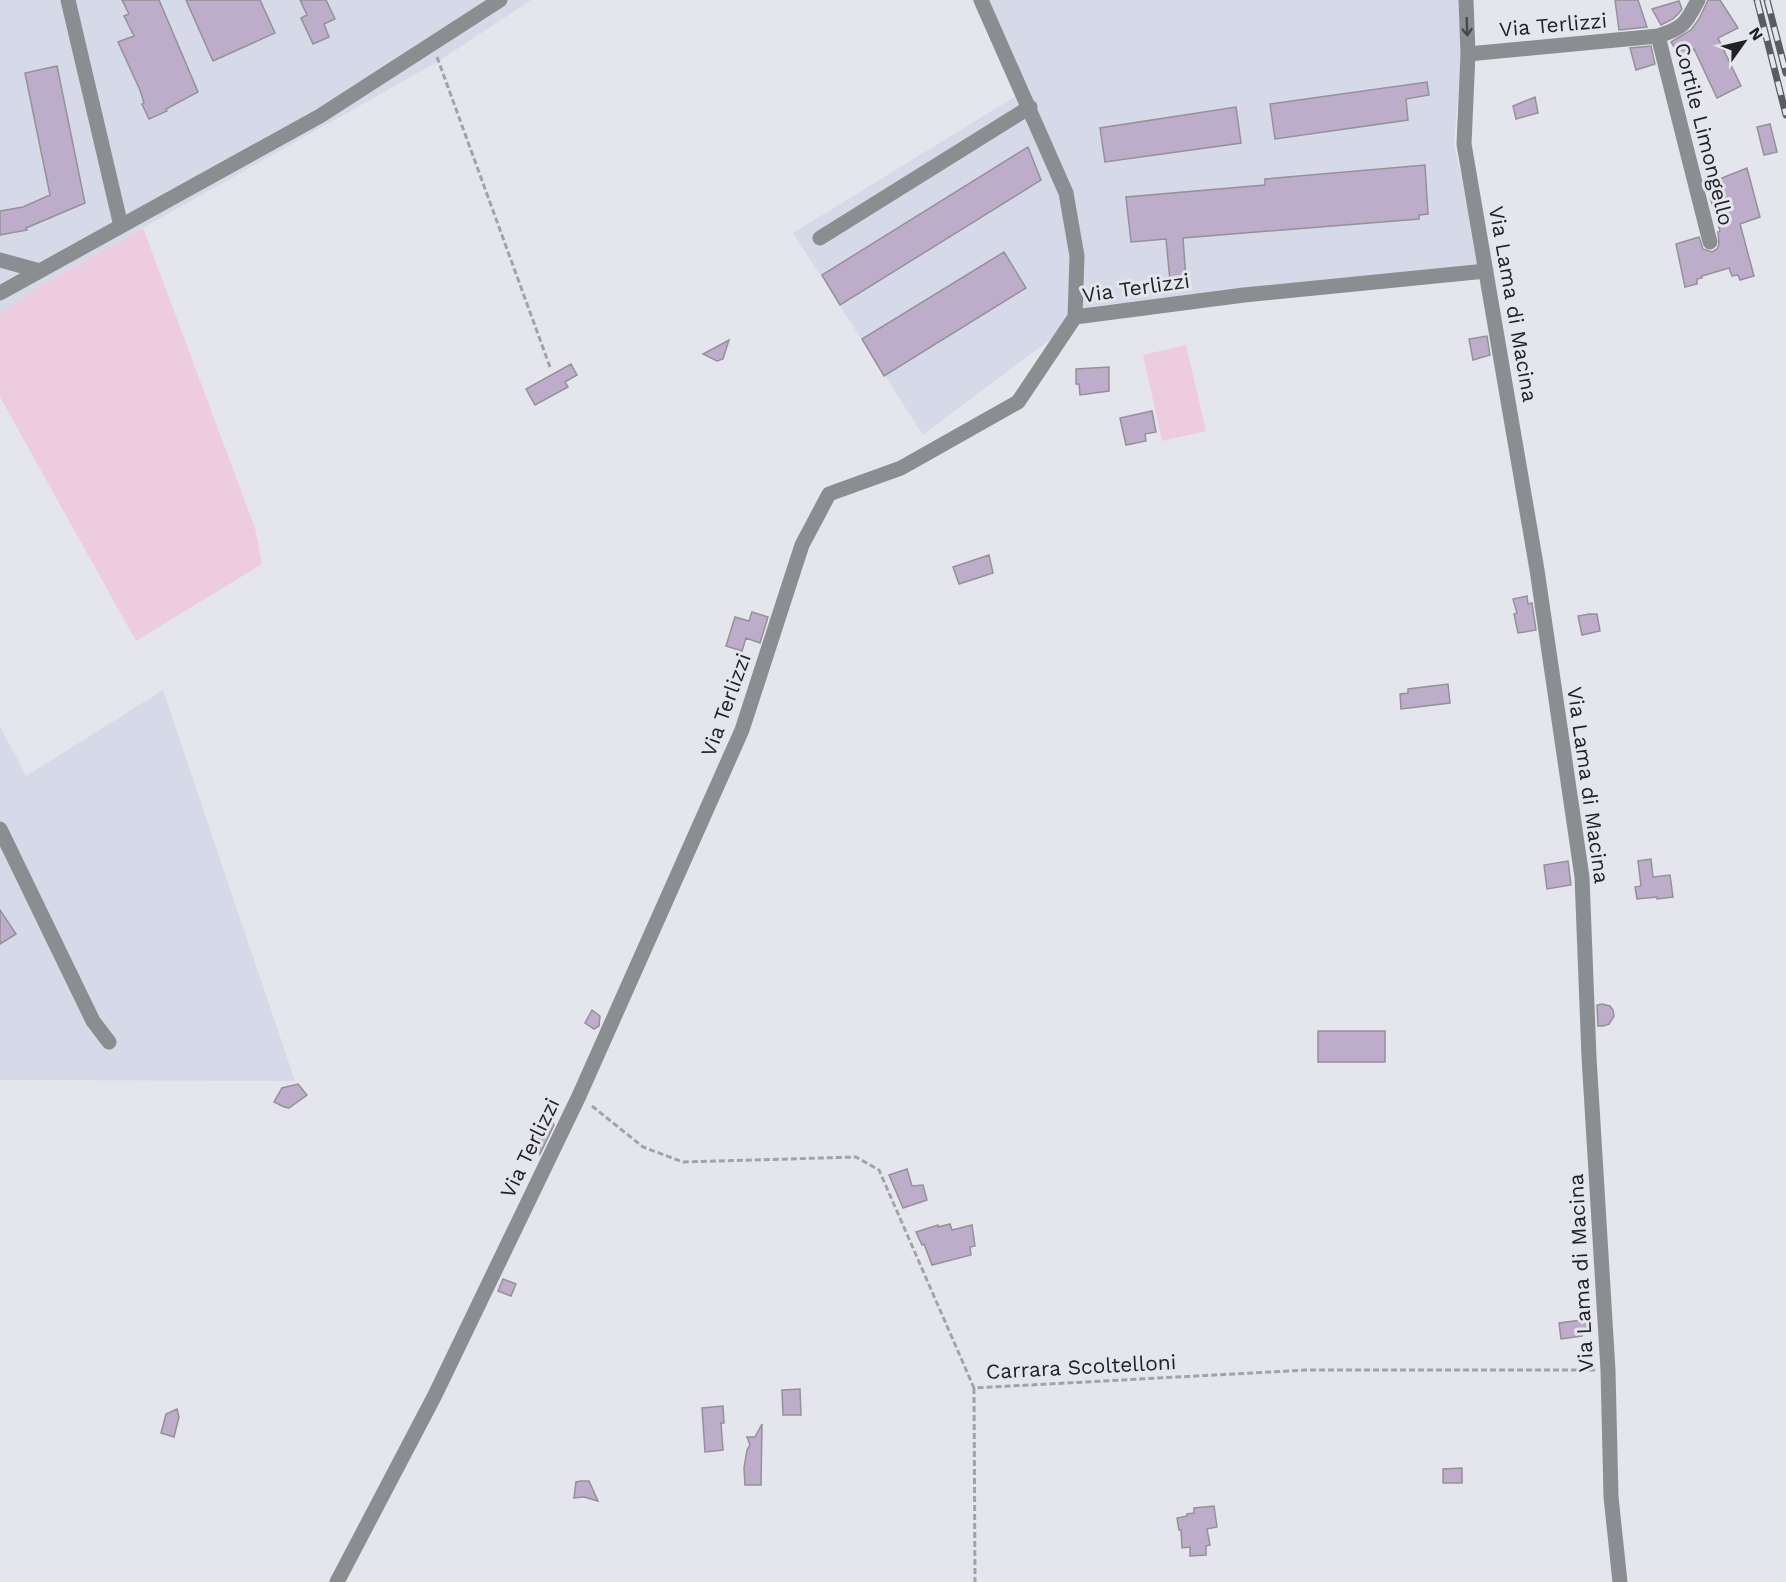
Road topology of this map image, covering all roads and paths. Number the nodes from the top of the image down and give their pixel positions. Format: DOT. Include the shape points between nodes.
graph roads {
  1 [pos="68,0"];
  2 [pos="500,0"];
  3 [pos="981,0"];
  4 [pos="1466,0"];
  5 [pos="1698,0"];
  6 [pos="1658,36"];
  7 [pos="432,44"];
  8 [pos="1468,54"];
  9 [pos="1030,107"];
  10 [pos="121,226"];
  11 [pos="820,237"];
  12 [pos="1710,242"];
  13 [pos="0,260"];
  14 [pos="40,271"];
  15 [pos="1486,271"];
  16 [pos="0,293"];
  17 [pos="1075,316"];
  18 [pos="550,367"];
  19 [pos="0,829"];
  20 [pos="109,1042"];
  21 [pos="579,1096"];
  22 [pos="1608,1370"];
  23 [pos="974,1388"];
  24 [pos="337,1582"];
  25 [pos="975,1582"];
  26 [pos="1620,1582"];
  1 -- 10 [label="street"];
  2 -- 7 [label="street"];
  3 -- 9 [label="street"];
  4 -- 8 [label="street, Via Lama di Macina, one-way"];
  5 -- 6 [label="street, Via Terlizzi" via="1686,22"];
  6 -- 8 [label="street, Via Terlizzi"];
  6 -- 12 [label="street, Cortile Limongello"];
  7 -- 10 [label="street" via="320,116"];
  7 -- 18 [label="path"];
  8 -- 15 [label="street, Via Lama di Macina" via="1464,144"];
  9 -- 11 [label="street"];
  9 -- 17 [label="street" via="1066,193 1077,256"];
  10 -- 14 [label="street"];
  13 -- 14 [label="street"];
  14 -- 16 [label="street"];
  15 -- 17 [label="street, Via Terlizzi"];
  15 -- 22 [label="street, Via Lama di Macina" via="1538,570 1582,877"];
  17 -- 21 [label="street, Via Terlizzi" via="1018,402 901,468 829,494 802,545 742,730"];
  19 -- 20 [label="street" via="93,1021"];
  21 -- 23 [label="path, Carrara Scoltelloni" via="643,1147 683,1162 856,1157 879,1170"];
  21 -- 24 [label="street, Via Terlizzi" via="435,1395"];
  22 -- 23 [label="path, Carrara Scoltelloni" via="1307,1370"];
  22 -- 26 [label="street, Via Lama di Macina" via="1611,1497"];
  23 -- 25 [label="path"];
}
